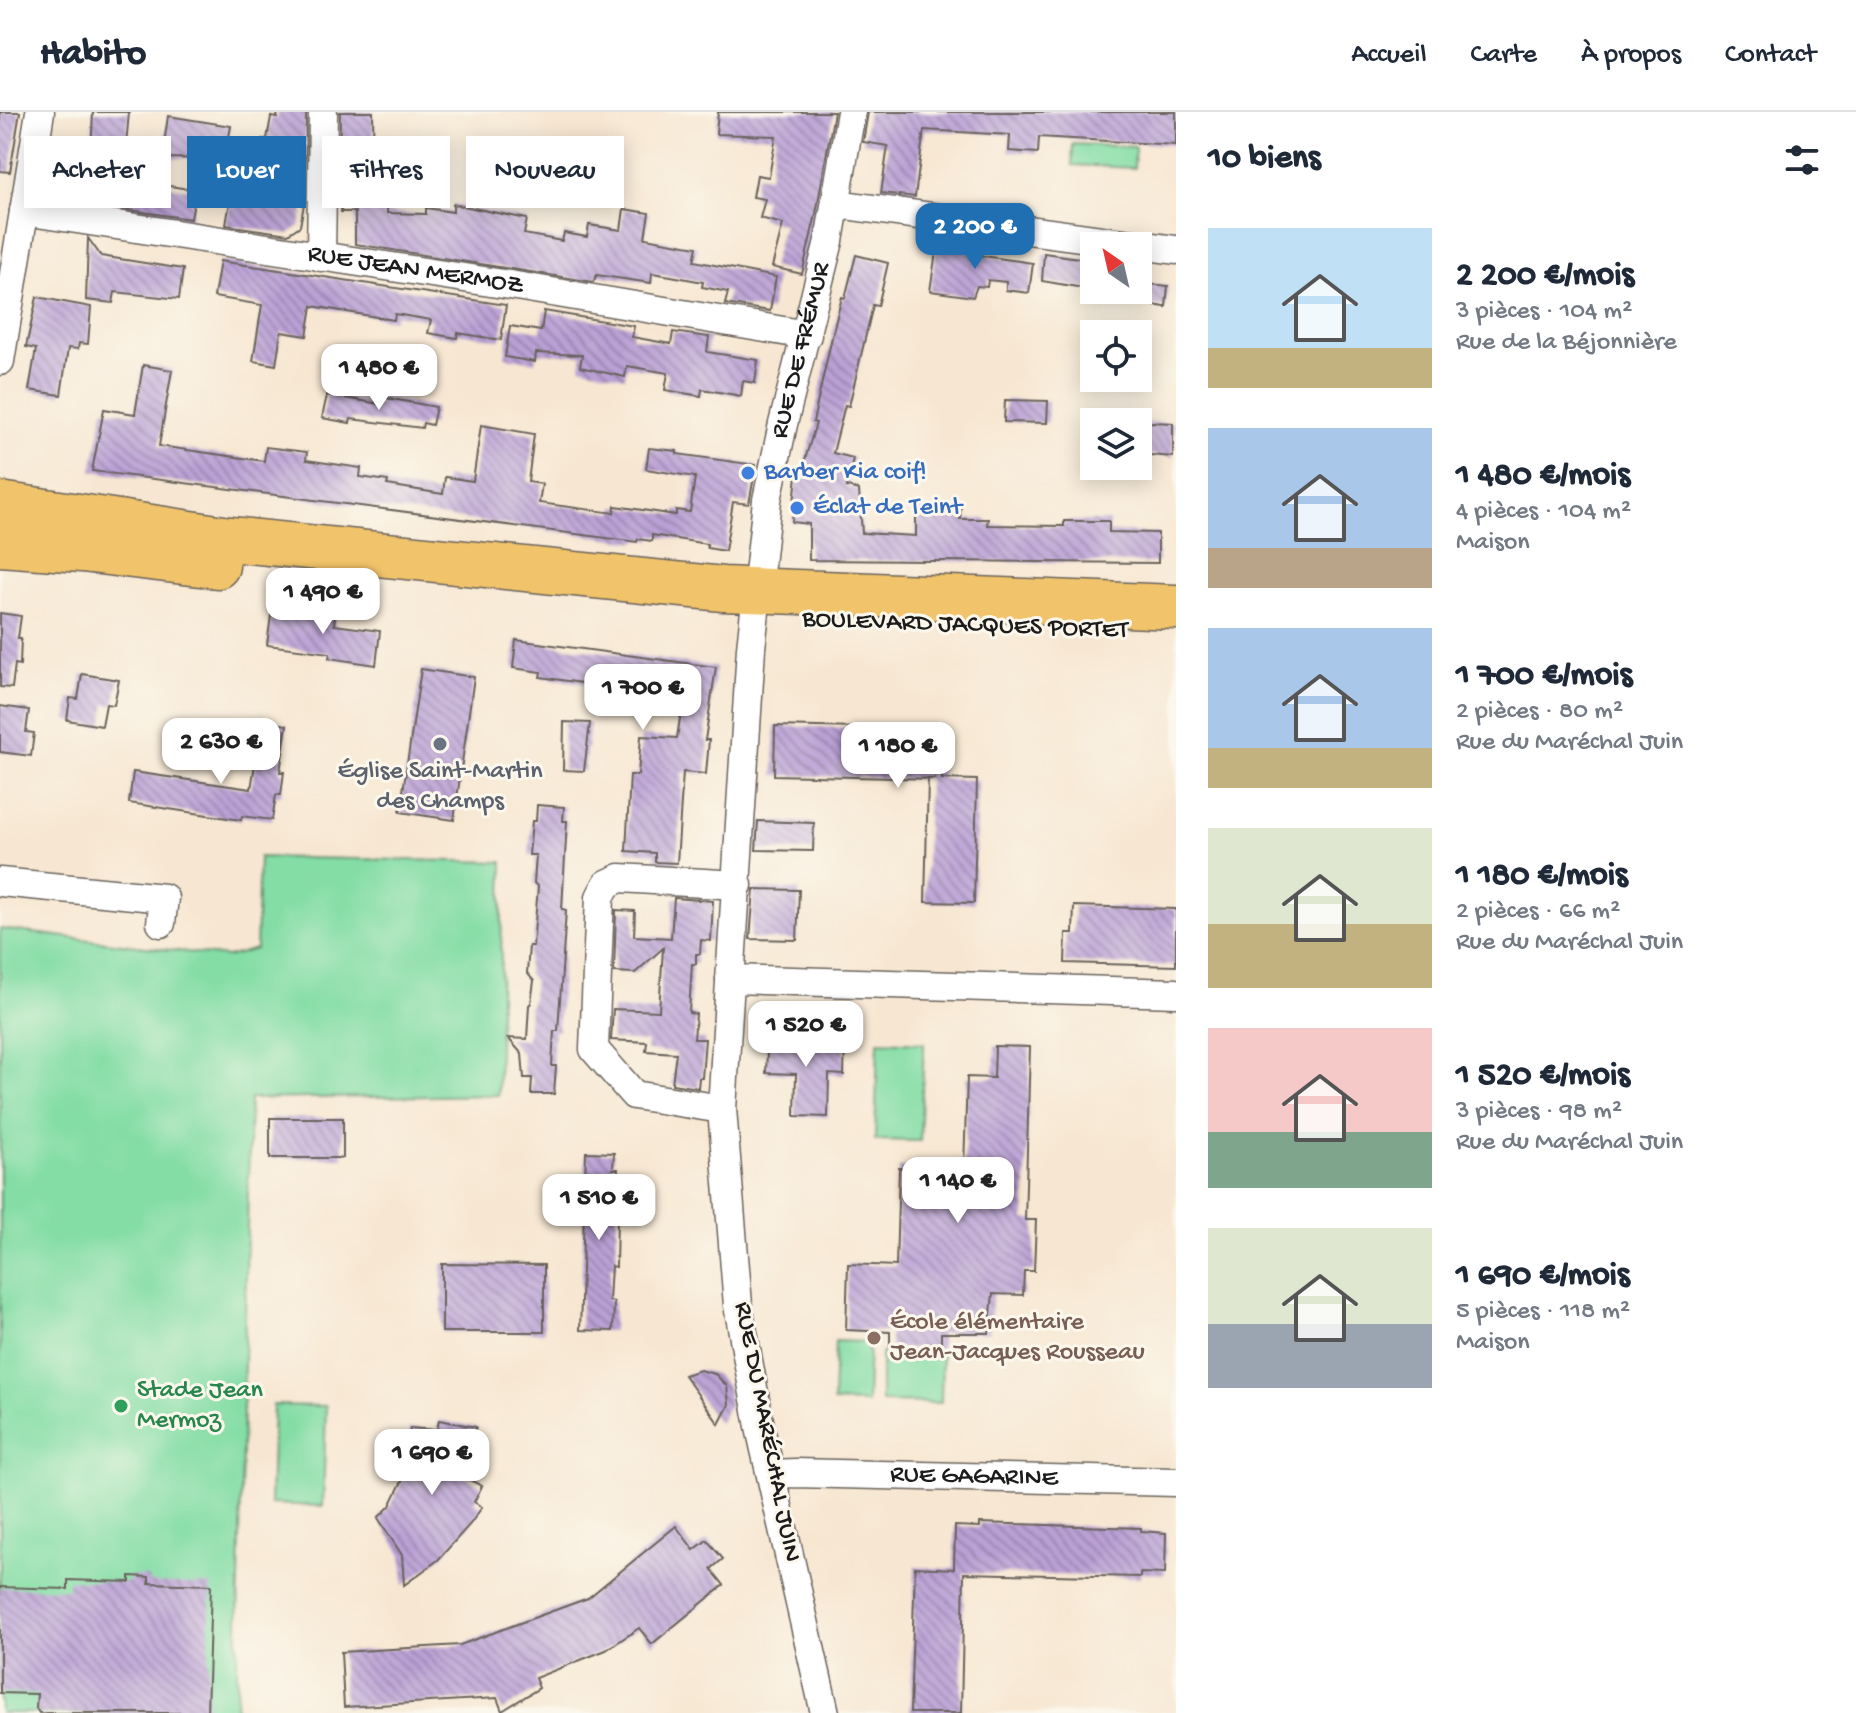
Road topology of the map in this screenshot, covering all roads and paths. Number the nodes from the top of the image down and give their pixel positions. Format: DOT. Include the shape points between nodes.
graph roads {
  1 [pos="40,112"];
  2 [pos="323,112"];
  3 [pos="851,112"];
  4 [pos="837,204"];
  5 [pos="24,211"];
  6 [pos="1176,250"];
  7 [pos="321,257"];
  8 [pos="807,335"];
  9 [pos="0,361"];
  10 [pos="15,526"];
  11 [pos="756,605"];
  12 [pos="1176,607"];
  13 [pos="1176,632"];
  14 [pos="0,882"];
  15 [pos="738,885"];
  16 [pos="161,923"];
  17 [pos="730,979"];
  18 [pos="1176,993"];
  19 [pos="722,1109"];
  20 [pos="772,1474"];
  21 [pos="1176,1482"];
  22 [pos="825,1713"];
  1 -- 5 [label="street"];
  2 -- 7 [label="street"];
  3 -- 4 [label="street, RUE DE FRÉMUR"];
  4 -- 6 [label="street"];
  4 -- 8 [label="street, RUE DE FRÉMUR"];
  5 -- 7 [label="street, RUE JEAN MERMOZ"];
  5 -- 9 [label="street"];
  7 -- 8 [label="street, RUE JEAN MERMOZ"];
  8 -- 11 [label="street, RUE DE FRÉMUR" via="772,466"];
  10 -- 11 [label="main road" via="246,540 723,589"];
  11 -- 12 [label="main road, BOULEVARD JACQUES PORTET"];
  11 -- 13 [label="main road, BOULEVARD JACQUES PORTET"];
  11 -- 15 [label="street, RUE DU MARÉCHAL JUIN"];
  14 -- 16 [label="street" via="164,898"];
  15 -- 17 [label="street, RUE DU MARÉCHAL JUIN"];
  15 -- 19 [label="street" via="620,878 607,884 600,897 594,1049 634,1095"];
  17 -- 18 [label="street"];
  17 -- 19 [label="street, RUE DU MARÉCHAL JUIN"];
  19 -- 20 [label="street, RUE DU MARÉCHAL JUIN" via="738,1305"];
  20 -- 21 [label="street, RUE GAGARINE"];
  20 -- 22 [label="street, RUE DU MARÉCHAL JUIN"];
}
